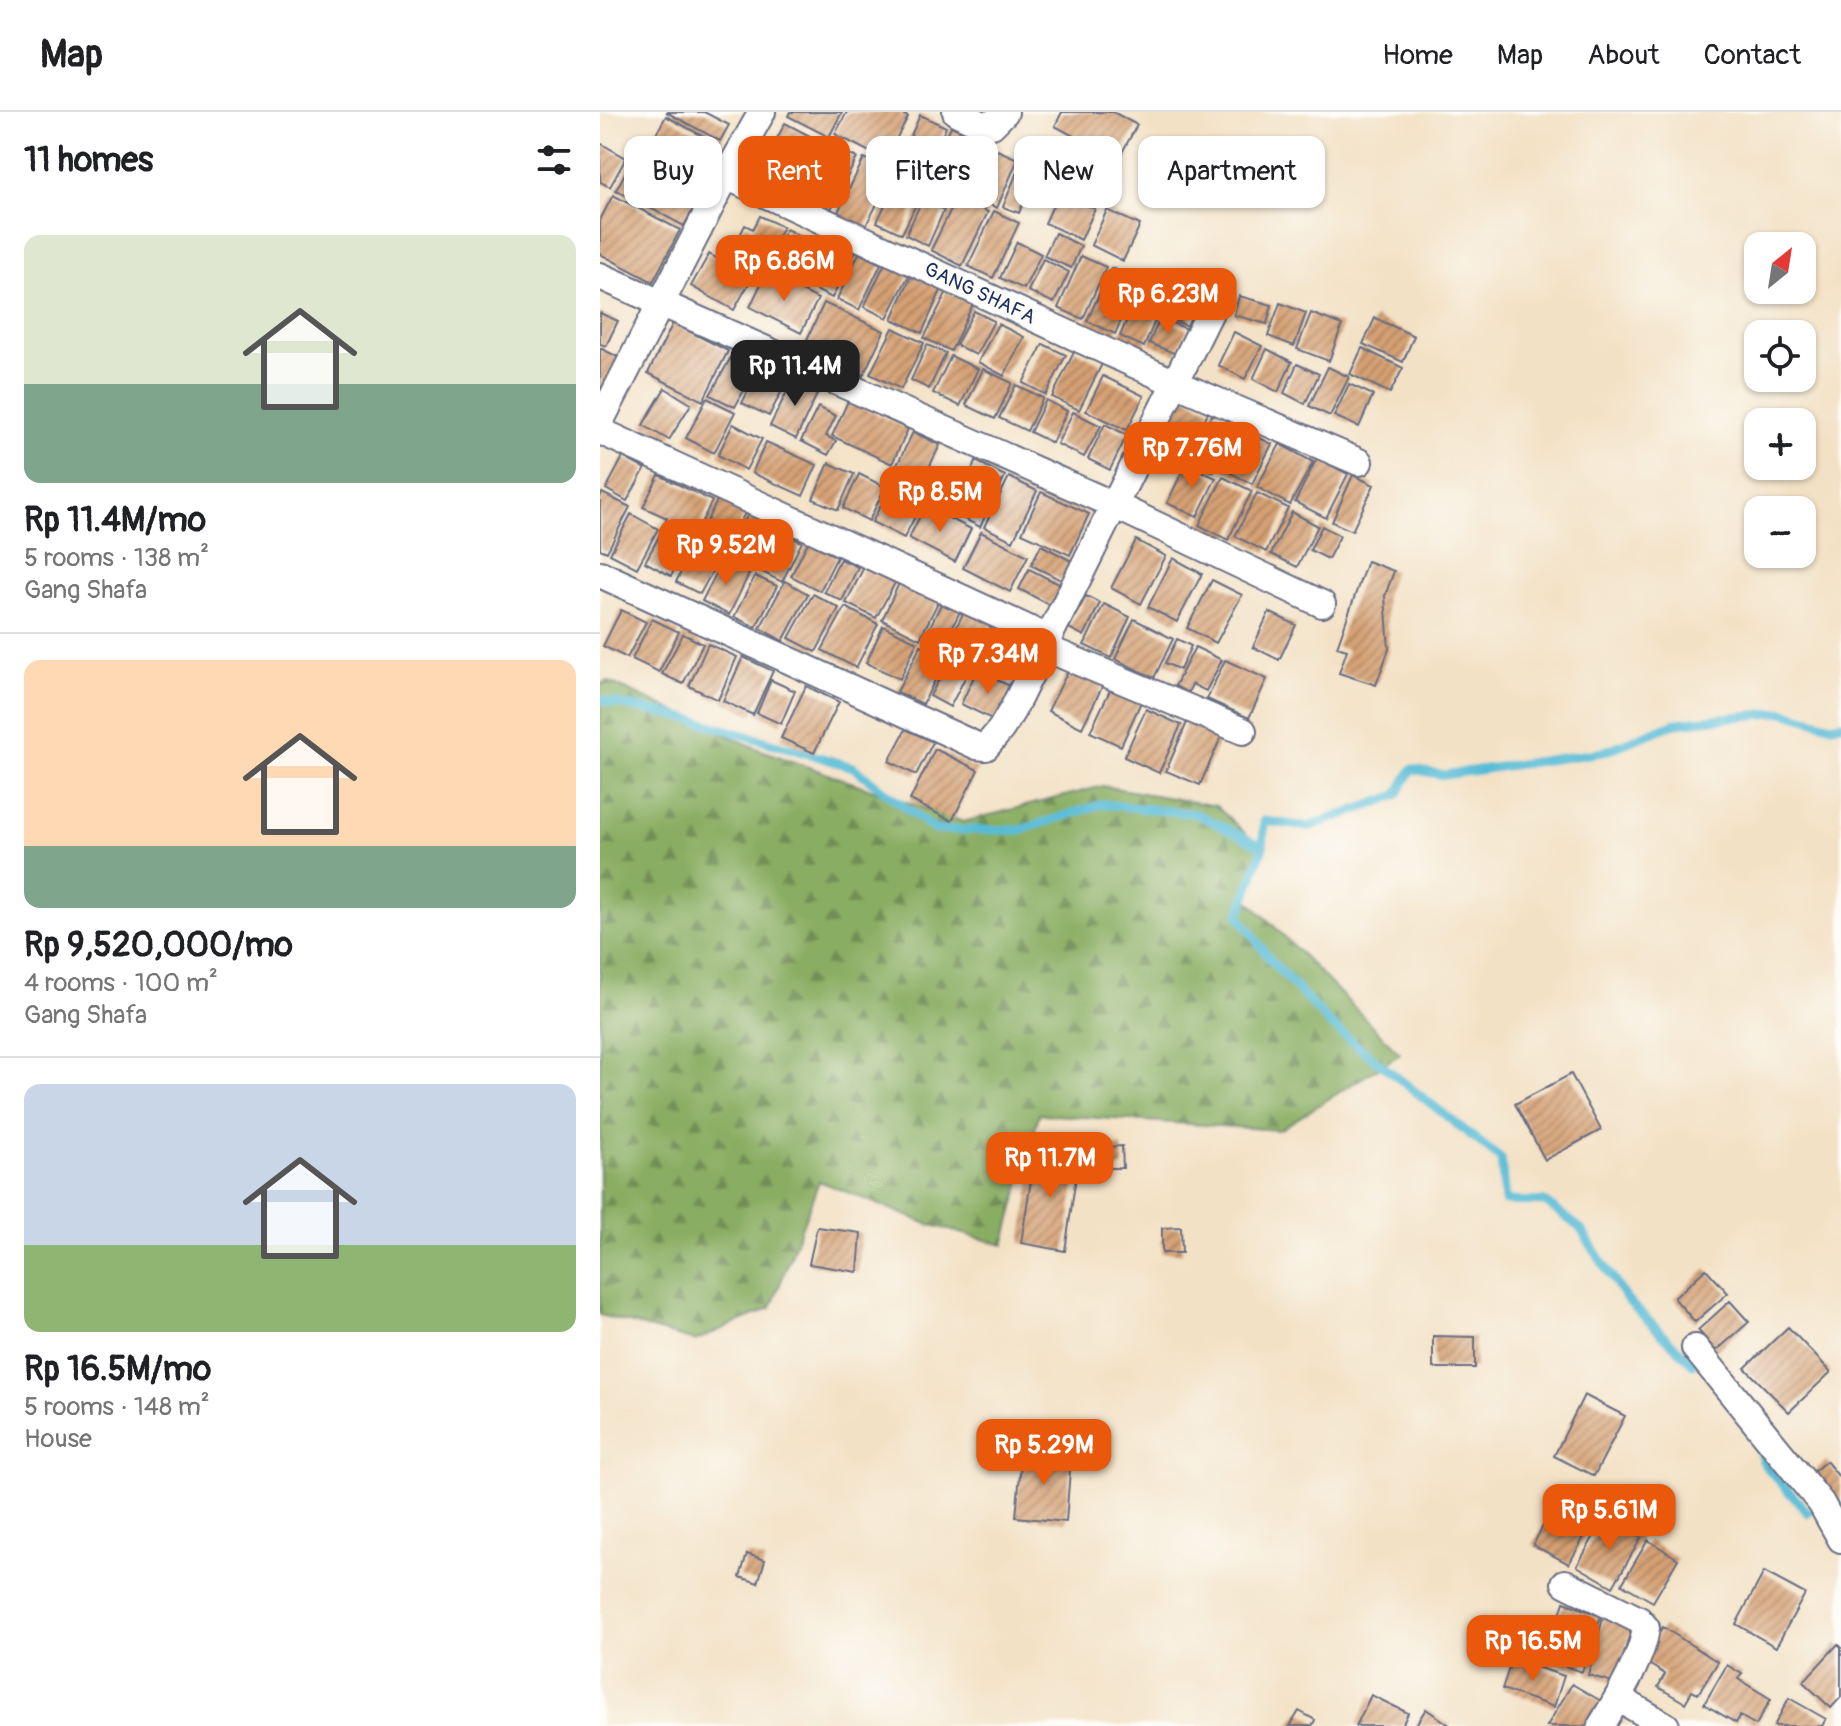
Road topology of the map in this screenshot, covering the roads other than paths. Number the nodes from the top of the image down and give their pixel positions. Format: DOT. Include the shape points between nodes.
graph roads {
  1 [pos="762,112"];
  2 [pos="956,112"];
  3 [pos="1005,112"];
  4 [pos="726,176"];
  5 [pos="600,276"];
  6 [pos="1216,300"];
  7 [pos="660,305"];
  8 [pos="1175,383"];
  9 [pos="600,422"];
  10 [pos="600,431"];
  11 [pos="1359,462"];
  12 [pos="1116,506"];
  13 [pos="600,574"];
  14 [pos="1322,604"];
  15 [pos="1046,642"];
  16 [pos="1243,731"];
  17 [pos="1695,1348"];
  18 [pos="1841,1539"];
  19 [pos="1565,1583"];
  20 [pos="1618,1698"];
  21 [pos="1601,1726"];
  22 [pos="1666,1726"];
  1 -- 4 [label="street"];
  2 -- 3 [label="street" via="992,125"];
  4 -- 7 [label="street"];
  4 -- 8 [label="street, GANG SHAFA"];
  5 -- 7 [label="street"];
  6 -- 8 [label="street"];
  7 -- 9 [label="street"];
  7 -- 12 [label="street"];
  8 -- 11 [label="street, GANG SHAFA"];
  8 -- 12 [label="street"];
  10 -- 15 [label="street"];
  12 -- 14 [label="street"];
  12 -- 15 [label="street"];
  13 -- 15 [label="street" via="982,748 1001,729"];
  15 -- 16 [label="street"];
  17 -- 18 [label="street" via="1821,1503"];
  19 -- 20 [label="street" via="1646,1628"];
  20 -- 21 [label="street"];
  20 -- 22 [label="street"];
}
